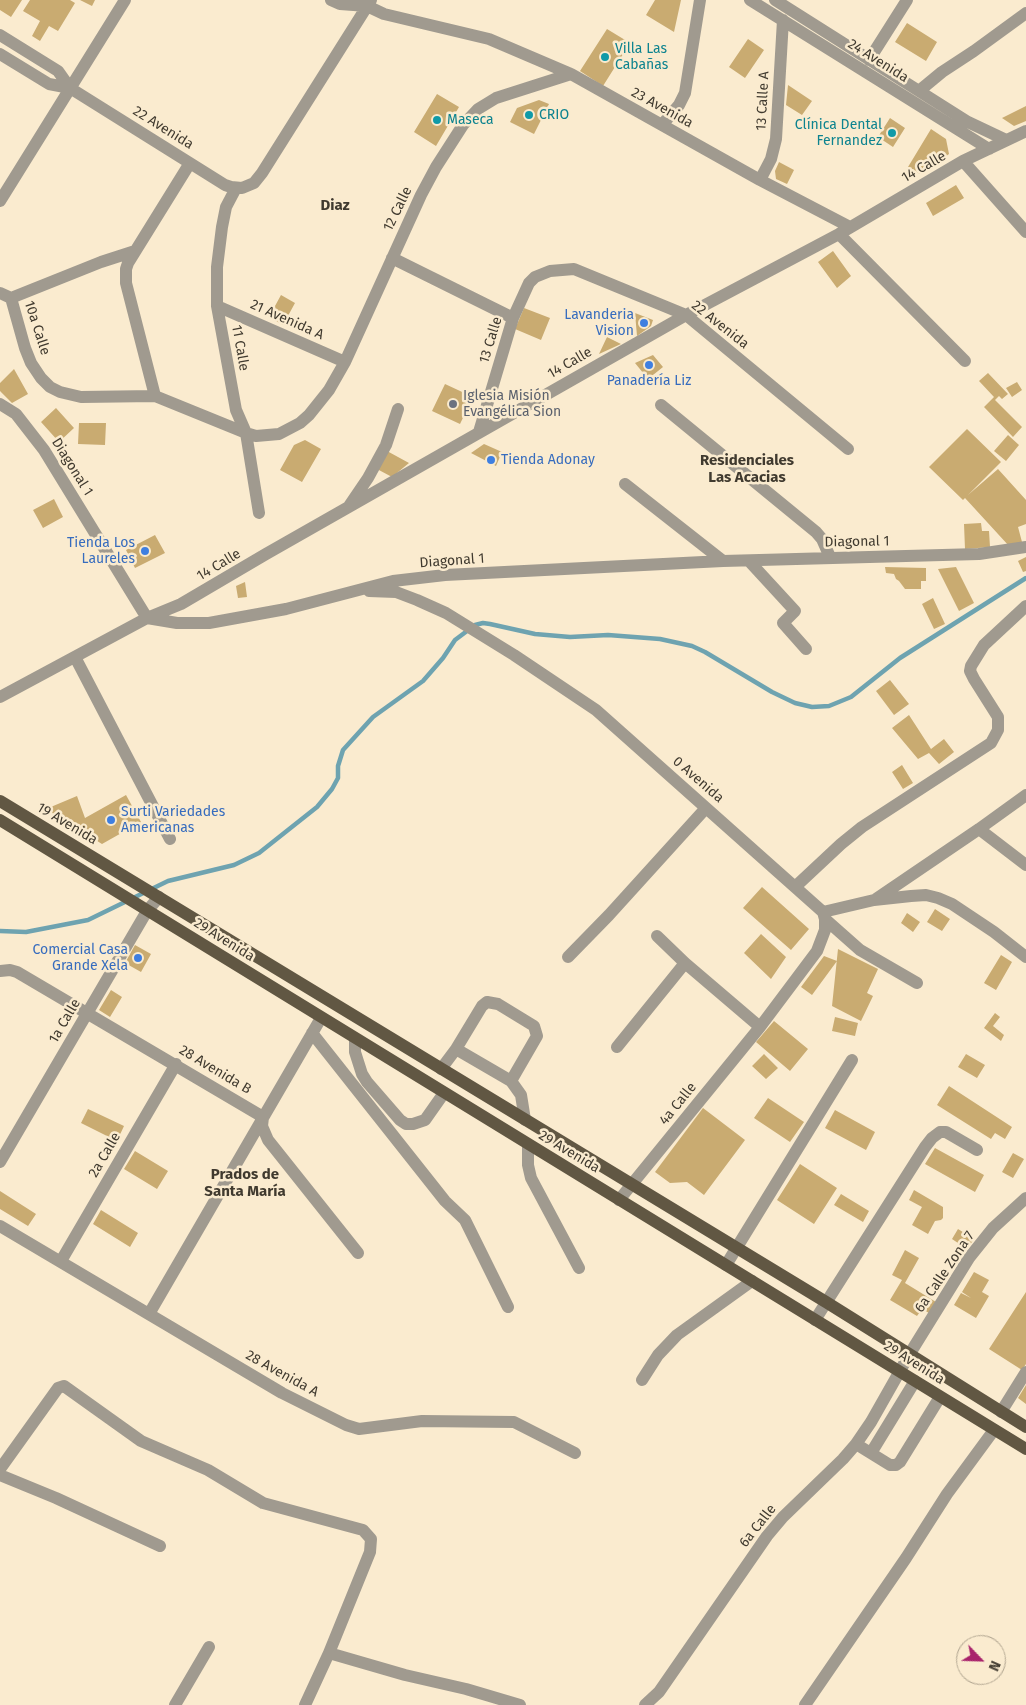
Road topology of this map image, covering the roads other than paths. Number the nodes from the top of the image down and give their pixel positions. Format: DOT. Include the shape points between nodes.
graph roads {
  1 [pos="125,0"];
  2 [pos="331,0"];
  3 [pos="700,0"];
  4 [pos="750,0"];
  5 [pos="775,0"];
  6 [pos="907,0"];
  7 [pos="366,2"];
  8 [pos="1026,13"];
  9 [pos="783,20"];
  10 [pos="0,35"];
  11 [pos="0,54"];
  12 [pos="869,60"];
  13 [pos="570,74"];
  14 [pos="70,88"];
  15 [pos="919,91"];
  16 [pos="662,125"];
  17 [pos="1026,131"];
  18 [pos="1006,140"];
  19 [pos="989,149"];
  20 [pos="963,161"];
  21 [pos="190,163"];
  22 [pos="760,180"];
  23 [pos="239,188"];
  24 [pos="0,201"];
  25 [pos="844,231"];
  26 [pos="1026,232"];
  27 [pos="135,252"];
  28 [pos="392,258"];
  29 [pos="550,272"];
  30 [pos="6,295"];
  31 [pos="217,306"];
  32 [pos="686,315"];
  33 [pos="513,318"];
  34 [pos="345,362"];
  35 [pos="965,362"];
  36 [pos="155,396"];
  37 [pos="0,404"];
  38 [pos="661,405"];
  39 [pos="398,409"];
  40 [pos="309,415"];
  41 [pos="480,432"];
  42 [pos="246,433"];
  43 [pos="848,449"];
  44 [pos="625,484"];
  45 [pos="348,508"];
  46 [pos="259,513"];
  47 [pos="1026,547"];
  48 [pos="830,557"];
  49 [pos="723,561"];
  50 [pos="749,561"];
  51 [pos="349,593"];
  52 [pos="1026,606"];
  53 [pos="147,618"];
  54 [pos="806,649"];
  55 [pos="75,657"];
  56 [pos="0,697"];
  57 [pos="1026,795"];
  58 [pos="0,801"];
  59 [pos="706,808"];
  60 [pos="0,820"];
  61 [pos="980,829"];
  62 [pos="170,839"];
  63 [pos="1026,865"];
  64 [pos="119,872"];
  65 [pos="795,887"];
  66 [pos="156,895"];
  67 [pos="874,900"];
  68 [pos="145,909"];
  69 [pos="824,915"];
  70 [pos="657,936"];
  71 [pos="568,957"];
  72 [pos="1026,957"];
  73 [pos="685,963"];
  74 [pos="2,971"];
  75 [pos="917,983"];
  76 [pos="86,1013"];
  77 [pos="320,1018"];
  78 [pos="760,1027"];
  79 [pos="312,1033"];
  80 [pos="355,1039"];
  81 [pos="617,1048"];
  82 [pos="456,1049"];
  83 [pos="852,1060"];
  84 [pos="176,1064"];
  85 [pos="441,1068"];
  86 [pos="511,1081"];
  87 [pos="444,1093"];
  88 [pos="263,1117"];
  89 [pos="525,1120"];
  90 [pos="528,1144"];
  91 [pos="977,1150"];
  92 [pos="0,1162"];
  93 [pos="632,1185"];
  94 [pos="1026,1198"];
  95 [pos="619,1200"];
  96 [pos="0,1226"];
  97 [pos="736,1248"];
  98 [pos="358,1253"];
  99 [pos="61,1261"];
  100 [pos="726,1265"];
  101 [pos="579,1268"];
  102 [pos="752,1281"];
  103 [pos="826,1302"];
  104 [pos="508,1308"];
  105 [pos="148,1314"];
  106 [pos="815,1320"];
  107 [pos="909,1355"];
  108 [pos="900,1372"];
  109 [pos="1026,1372"];
  110 [pos="642,1380"];
  111 [pos="915,1381"];
  112 [pos="940,1397"];
  113 [pos="1001,1412"];
  114 [pos="1026,1427"];
  115 [pos="994,1430"];
  116 [pos="856,1444"];
  117 [pos="1026,1449"];
  118 [pos="575,1453"];
  119 [pos="870,1453"];
  120 [pos="0,1469"];
  121 [pos="0,1476"];
  122 [pos="160,1546"];
  123 [pos="209,1647"];
  124 [pos="329,1653"];
  125 [pos="175,1705"];
  126 [pos="305,1705"];
  127 [pos="520,1705"];
  128 [pos="645,1705"];
  129 [pos="805,1705"];
  1 -- 14 [label="street"];
  2 -- 7 [label="street, 23 Avenida" via="340,4"];
  3 -- 16 [label="street" via="685,93"];
  4 -- 9 [label="street, 24 Avenida"];
  5 -- 12 [label="street, 24 Avenida"];
  6 -- 12 [label="street"];
  7 -- 13 [label="street, 23 Avenida" via="384,14 489,39"];
  7 -- 23 [label="street, 11 Calle" via="262,173 254,183"];
  8 -- 15 [label="street"];
  9 -- 19 [label="street, 24 Avenida"];
  9 -- 22 [label="street, 13 Calle A" via="776,139 771,160"];
  10 -- 14 [label="street, 22 Avenida" via="58,72"];
  11 -- 14 [label="street, 22 Avenida" via="49,84"];
  12 -- 15 [label="street, 24 Avenida"];
  13 -- 16 [label="street, 23 Avenida"];
  13 -- 28 [label="street, 12 Calle" via="496,98 470,116 436,167"];
  14 -- 21 [label="street, 22 Avenida"];
  14 -- 24 [label="street"];
  15 -- 18 [label="street, 24 Avenida" via="968,122"];
  16 -- 22 [label="street, 23 Avenida"];
  17 -- 18 [label="street, 14 Calle"];
  18 -- 19 [label="street, 14 Calle"];
  19 -- 20 [label="street, 14 Calle"];
  20 -- 25 [label="street, 14 Calle"];
  20 -- 26 [label="street"];
  21 -- 23 [label="street, 22 Avenida" via="225,184"];
  21 -- 27 [label="street"];
  22 -- 25 [label="street, 23 Avenida"];
  23 -- 31 [label="street, 11 Calle" via="226,207 222,228"];
  25 -- 32 [label="street, 14 Calle"];
  25 -- 35 [label="street, 23 Avenida"];
  27 -- 30 [label="street, 10a Calle"];
  27 -- 36 [label="street" via="126,269 126,284"];
  28 -- 33 [label="street"];
  28 -- 34 [label="street, 12 Calle"];
  29 -- 32 [label="street, 22 Avenida" via="580,270"];
  29 -- 33 [label="street, 13 Calle" via="532,279"];
  30 -- 36 [label="street, 10a Calle" via="31,364 50,387 81,397"];
  31 -- 34 [label="street, 21 Avenida A"];
  31 -- 42 [label="street, 11 Calle" via="236,410"];
  32 -- 41 [label="street, 14 Calle"];
  32 -- 43 [label="street, 22 Avenida"];
  33 -- 41 [label="street, 13 Calle"];
  34 -- 40 [label="street, 12 Calle"];
  36 -- 42 [label="street, 10a Calle"];
  37 -- 53 [label="street, Diagonal 1" via="16,414 44,450"];
  38 -- 48 [label="street" via="816,532"];
  39 -- 45 [label="street" via="386,446"];
  40 -- 42 [label="street, 10a Calle" via="280,434 256,436"];
  41 -- 45 [label="street, 14 Calle"];
  42 -- 46 [label="street, 11 Calle"];
  44 -- 49 [label="street"];
  45 -- 53 [label="street, 14 Calle" via="181,604"];
  47 -- 48 [label="street, Diagonal 1" via="960,555"];
  48 -- 50 [label="street, Diagonal 1"];
  49 -- 50 [label="street, Diagonal 1"];
  49 -- 51 [label="street, Diagonal 1" via="445,575 393,581"];
  50 -- 54 [label="street" via="795,611 784,623"];
  51 -- 53 [label="street, Diagonal 1" via="204,624"];
  51 -- 59 [label="street, 0 Avenida" via="396,592 446,613 596,710"];
  52 -- 65 [label="street" via="984,645 971,666 974,679 998,717 998,730 991,743 862,827"];
  53 -- 55 [label="street, 14 Calle"];
  55 -- 56 [label="street, 14 Calle"];
  55 -- 62 [label="street"];
  57 -- 61 [label="street"];
  58 -- 64 [label="main road, 19 Avenida"];
  59 -- 65 [label="street, 0 Avenida"];
  59 -- 71 [label="street"];
  60 -- 68 [label="main road, 29 Avenida"];
  61 -- 63 [label="street"];
  61 -- 67 [label="street"];
  64 -- 66 [label="main road, 29 Avenida"];
  65 -- 69 [label="street, 0 Avenida"];
  66 -- 68 [label="street, 1a Calle"];
  66 -- 85 [label="main road, 29 Avenida"];
  67 -- 69 [label="street"];
  67 -- 72 [label="street" via="911,896 938,898 994,932"];
  68 -- 76 [label="street, 1a Calle"];
  68 -- 77 [label="main road, 29 Avenida"];
  69 -- 75 [label="street, 0 Avenida" via="860,950"];
  69 -- 78 [label="street, 4a Calle" via="822,940 816,951"];
  70 -- 73 [label="street"];
  73 -- 78 [label="street"];
  73 -- 81 [label="street"];
  74 -- 76 [label="street, 28 Avenida B" via="17,972"];
  76 -- 84 [label="street, 28 Avenida B"];
  76 -- 92 [label="street, 1a Calle"];
  77 -- 79 [label="street"];
  77 -- 80 [label="main road, 29 Avenida"];
  78 -- 93 [label="street, 4a Calle"];
  79 -- 88 [label="street"];
  79 -- 104 [label="street" via="445,1201 465,1220"];
  80 -- 87 [label="main road, 29 Avenida"];
  80 -- 87 [label="street" via="362,1074 406,1124 425,1120"];
  82 -- 85 [label="street"];
  82 -- 86 [label="street"];
  82 -- 86 [label="street" via="482,1006 487,1002 498,1004 534,1026 537,1036"];
  83 -- 97 [label="street"];
  84 -- 88 [label="street, 28 Avenida B"];
  84 -- 99 [label="street, 2a Calle"];
  85 -- 89 [label="main road, 29 Avenida"];
  86 -- 89 [label="street" via="521,1095"];
  87 -- 90 [label="main road, 29 Avenida"];
  88 -- 98 [label="street" via="262,1126 268,1140"];
  88 -- 105 [label="street"];
  89 -- 93 [label="main road, 29 Avenida"];
  90 -- 95 [label="main road, 29 Avenida"];
  90 -- 101 [label="street" via="532,1178"];
  91 -- 103 [label="street" via="946,1132 932,1138"];
  93 -- 95 [label="street, 4a Calle"];
  93 -- 97 [label="main road, 29 Avenida"];
  94 -- 107 [label="street, 6a Calle Zona 7" via="993,1228 969,1258"];
  95 -- 100 [label="main road, 29 Avenida"];
  96 -- 99 [label="street, 28 Avenida A"];
  97 -- 100 [label="street"];
  97 -- 103 [label="main road, 29 Avenida"];
  99 -- 105 [label="street, 28 Avenida A"];
  100 -- 102 [label="main road, 29 Avenida"];
  102 -- 106 [label="main road, 29 Avenida"];
  102 -- 110 [label="street" via="672,1339"];
  103 -- 106 [label="street"];
  103 -- 107 [label="main road, 29 Avenida"];
  105 -- 118 [label="street, 28 Avenida A" via="282,1393 352,1428 422,1421 514,1422"];
  106 -- 108 [label="main road, 29 Avenida"];
  107 -- 108 [label="street, 6a Calle Zona 7"];
  107 -- 113 [label="main road, 29 Avenida"];
  108 -- 111 [label="main road, 29 Avenida"];
  108 -- 116 [label="street, 6a Calle"];
  109 -- 113 [label="street"];
  111 -- 112 [label="main road, 29 Avenida"];
  111 -- 119 [label="street"];
  112 -- 115 [label="main road, 29 Avenida"];
  112 -- 119 [label="street" via="898,1464 890,1465"];
  113 -- 114 [label="main road, 29 Avenida"];
  115 -- 117 [label="main road, 29 Avenida"];
  115 -- 129 [label="street"];
  116 -- 119 [label="street"];
  116 -- 128 [label="street, 6a Calle" via="767,1536 659,1692"];
  120 -- 124 [label="street" via="58,1388 64,1386 141,1441 208,1470 263,1503 363,1530 371,1539 370,1552"];
  121 -- 122 [label="street"];
  123 -- 125 [label="street"];
  124 -- 126 [label="street"];
  124 -- 127 [label="street"];
}
